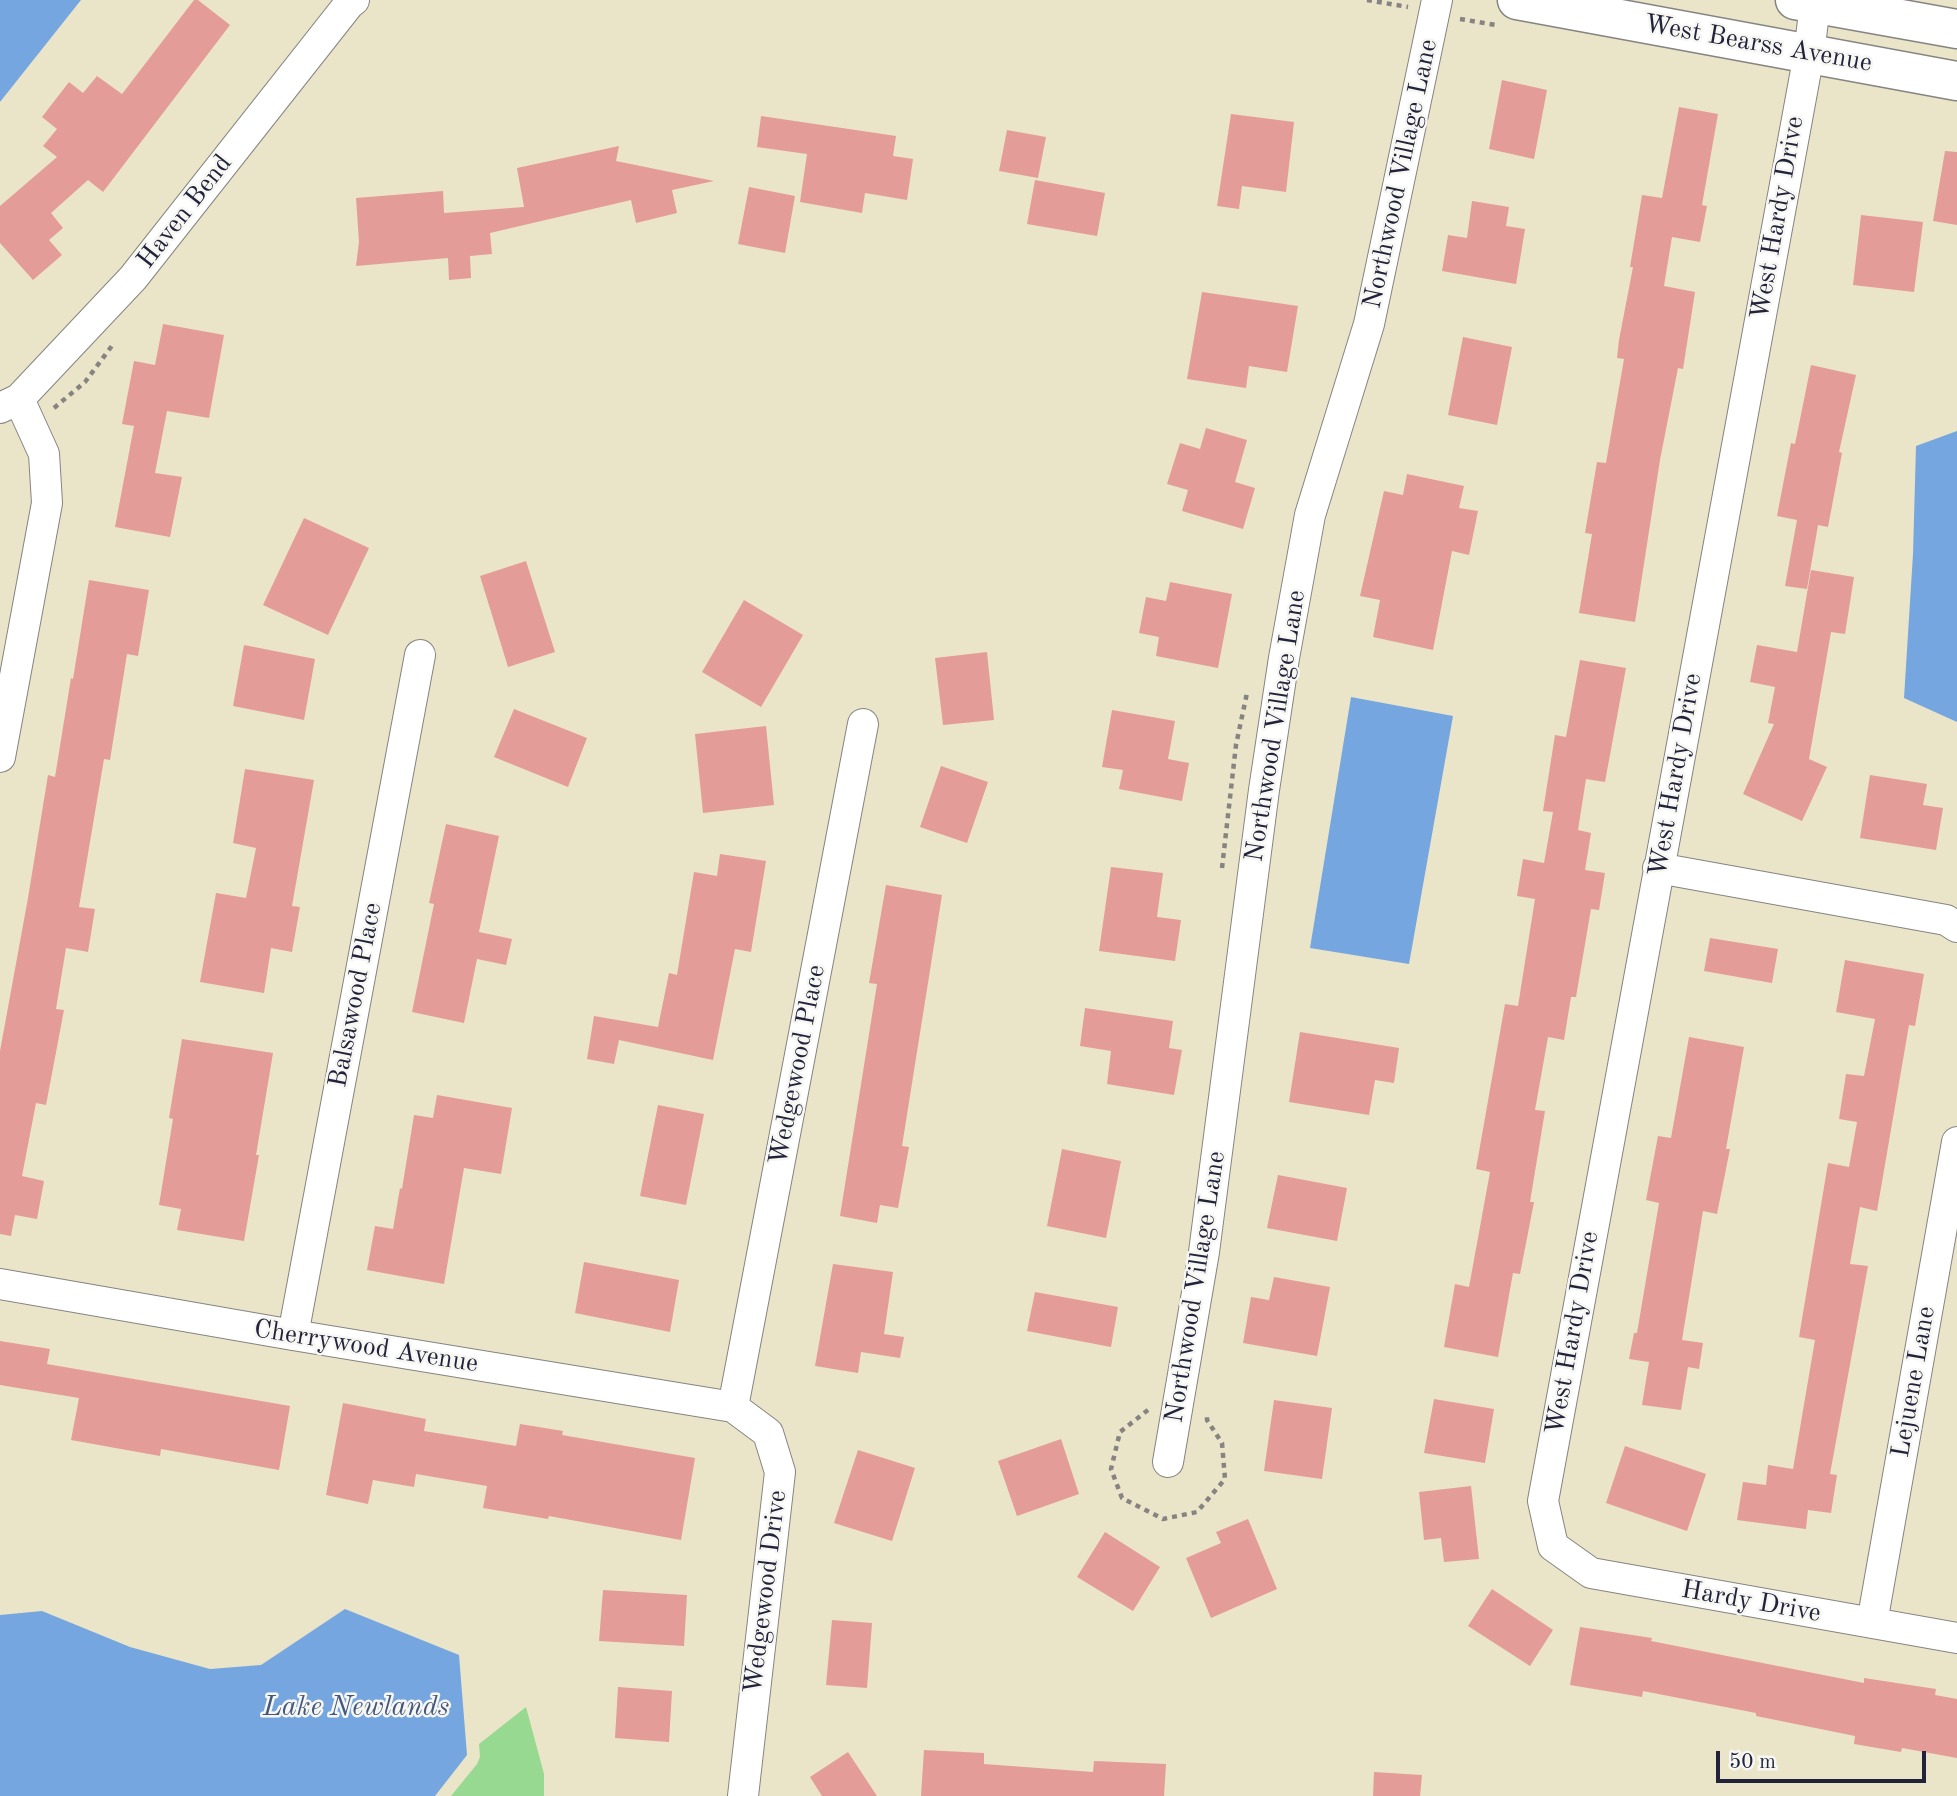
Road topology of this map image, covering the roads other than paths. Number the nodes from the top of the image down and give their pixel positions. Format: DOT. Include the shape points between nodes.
graph roads {
  1 [pos="354,0"];
  2 [pos="1805,2"];
  3 [pos="1447,9"];
  4 [pos="1507,13"];
  5 [pos="1957,29"];
  6 [pos="1809,54"];
  7 [pos="1957,81"];
  8 [pos="10,403"];
  9 [pos="420,655"];
  10 [pos="863,724"];
  11 [pos="0,757"];
  12 [pos="1658,868"];
  13 [pos="1957,927"];
  14 [pos="1957,1142"];
  15 [pos="0,1284"];
  16 [pos="293,1335"];
  17 [pos="733,1407"];
  18 [pos="1168,1462"];
  19 [pos="1553,1546"];
  20 [pos="1872,1623"];
  21 [pos="1957,1638"];
  22 [pos="743,1796"];
  1 -- 8 [label="street, Haven Bend" via="133,278"];
  2 -- 5 [label="main road, West Bearss Avenue"];
  2 -- 6 [label="street, West Hardy Drive"];
  3 -- 18 [label="street, Northwood Village Lane" via="1369,324 1310,515 1264,790 1204,1252"];
  4 -- 6 [label="main road, West Bearss Avenue"];
  6 -- 7 [label="main road, West Bearss Avenue"];
  6 -- 12 [label="street, West Hardy Drive"];
  8 -- 11 [label="street" via="44,454 47,502"];
  9 -- 16 [label="street, Balsawood Place"];
  10 -- 17 [label="street, Wedgewood Place"];
  12 -- 13 [label="street" via="1946,920"];
  12 -- 19 [label="street, West Hardy Drive" via="1543,1501"];
  14 -- 20 [label="street, Lejuene Lane"];
  15 -- 16 [label="street, Cherrywood Avenue"];
  16 -- 17 [label="street, Cherrywood Avenue"];
  17 -- 22 [label="street, Wedgewood Drive" via="768,1433 780,1472"];
  19 -- 20 [label="street, Hardy Drive" via="1591,1573"];
  20 -- 21 [label="street, Hardy Drive"];
}
